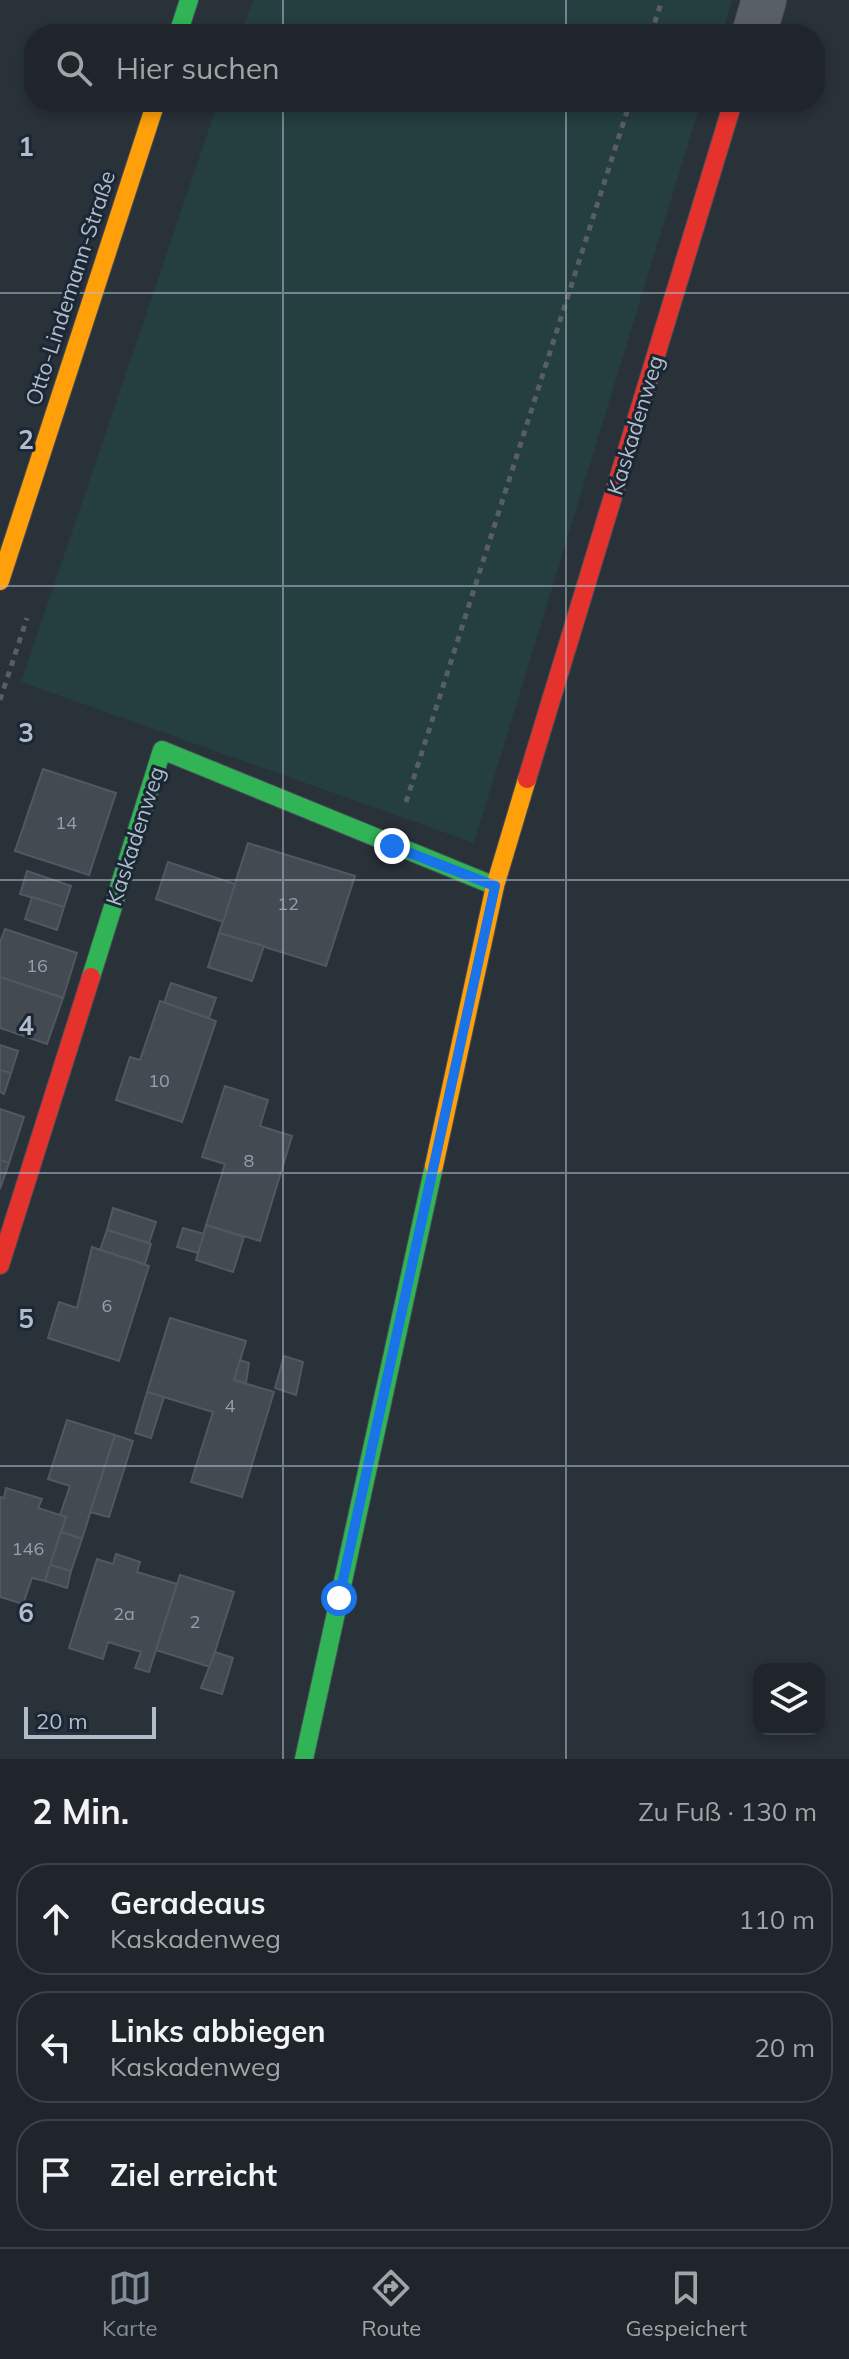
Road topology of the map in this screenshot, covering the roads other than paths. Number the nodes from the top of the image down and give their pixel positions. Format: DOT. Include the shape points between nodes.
graph roads {
  1 [pos="189,0"];
  2 [pos="764,0"];
  3 [pos="181,24"];
  4 [pos="757,24"];
  5 [pos="153,112"];
  6 [pos="730,112"];
  7 [pos="0,581"];
  8 [pos="495,886"];
  9 [pos="0,1265"];
  10 [pos="304,1759"];
  1 -- 3 [label="street"];
  2 -- 4 [label="street"];
  5 -- 7 [label="street, Otto-Lindemann-Straße"];
  6 -- 8 [label="street, Kaskadenweg"];
  8 -- 9 [label="street, Kaskadenweg" via="162,750"];
  8 -- 10 [label="street, Kaskadenweg"];
}
